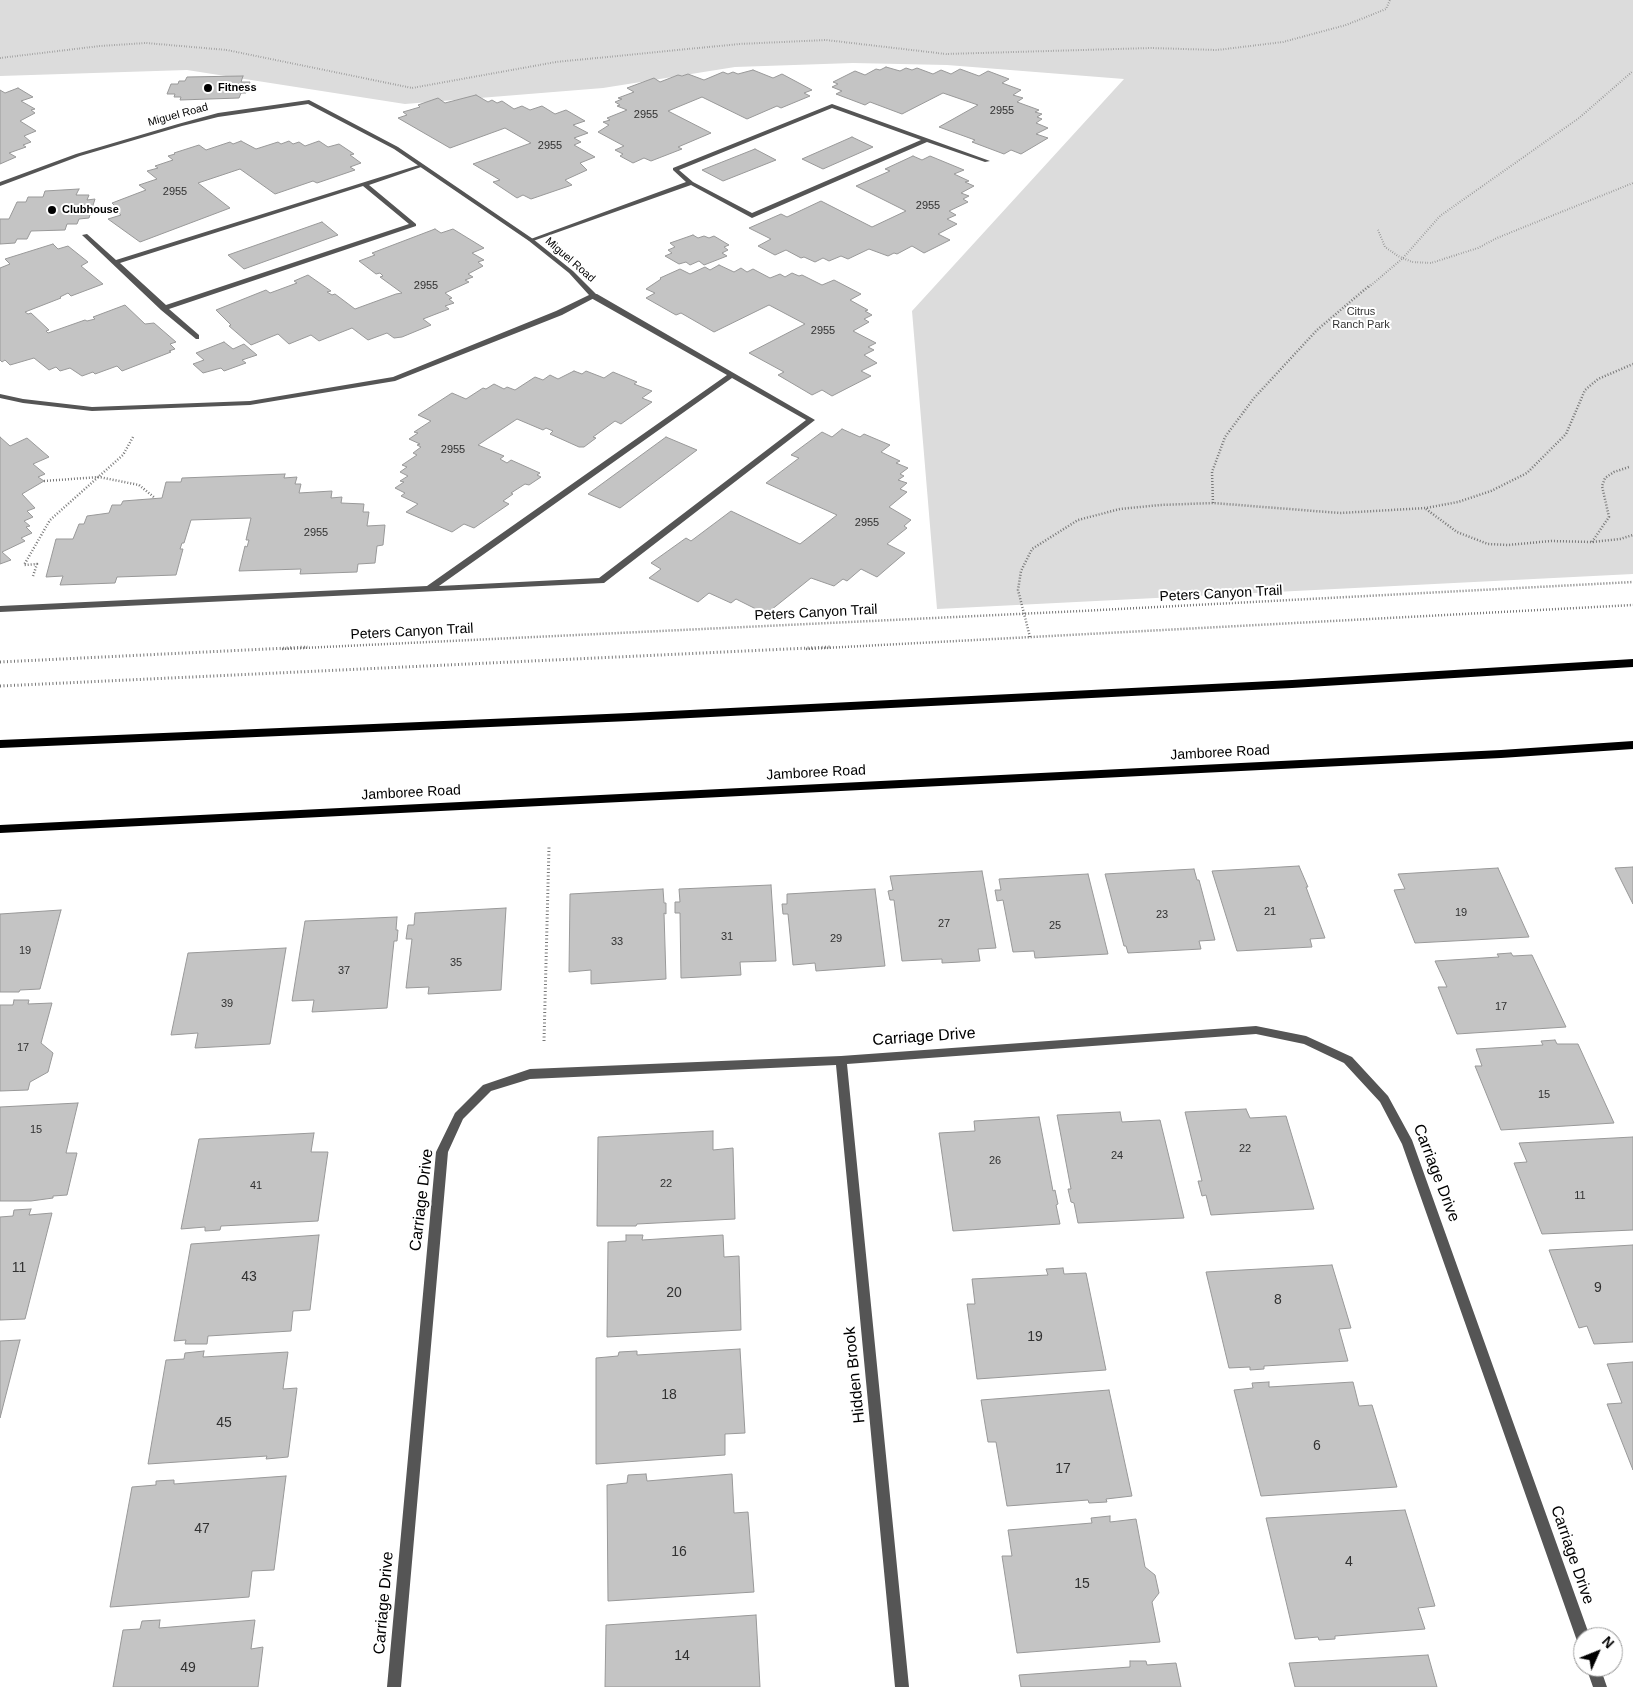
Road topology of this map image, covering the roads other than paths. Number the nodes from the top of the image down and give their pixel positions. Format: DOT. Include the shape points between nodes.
graph roads {
  1 [pos="926,140"];
  2 [pos="987,161"];
  3 [pos="421,166"];
  4 [pos="691,182"];
  5 [pos="0,184"];
  6 [pos="364,184"];
  7 [pos="85,235"];
  8 [pos="531,240"];
  9 [pos="116,262"];
  10 [pos="594,296"];
  11 [pos="164,308"];
  12 [pos="196,337"];
  13 [pos="732,375"];
  14 [pos="0,396"];
  15 [pos="429,589"];
  16 [pos="0,609"];
  17 [pos="1633,664"];
  18 [pos="0,744"];
  19 [pos="1633,745"];
  20 [pos="0,829"];
  21 [pos="841,1060"];
  22 [pos="1579,1627"];
  23 [pos="394,1687"];
  24 [pos="902,1687"];
  1 -- 2 [label="street"];
  1 -- 4 [label="street" via="752,216"];
  1 -- 4 [label="street" via="832,106 675,169"];
  3 -- 5 [label="street, Miguel Road" via="396,148 309,102 218,115 180,125"];
  3 -- 6 [label="street"];
  3 -- 8 [label="street, Miguel Road"];
  4 -- 8 [label="street"];
  6 -- 9 [label="street"];
  6 -- 11 [label="street" via="414,225"];
  7 -- 9 [label="street"];
  8 -- 10 [label="street, Miguel Road" via="571,272"];
  9 -- 11 [label="street"];
  10 -- 13 [label="street"];
  10 -- 14 [label="street, Miguel Road" via="395,380 250,402 92,409"];
  11 -- 12 [label="street"];
  13 -- 15 [label="street"];
  13 -- 15 [label="street" via="811,420 601,581"];
  15 -- 16 [label="street"];
  17 -- 18 [label="main road" via="659,716"];
  19 -- 20 [label="main road, Jamboree Road"];
  21 -- 22 [label="street, Carriage Drive" via="1256,1030 1306,1040 1348,1060 1384,1098 1408,1143"];
  21 -- 23 [label="street, Carriage Drive" via="530,1074 487,1088 460,1116 442,1152"];
  21 -- 24 [label="street, Hidden Brook"];
}
